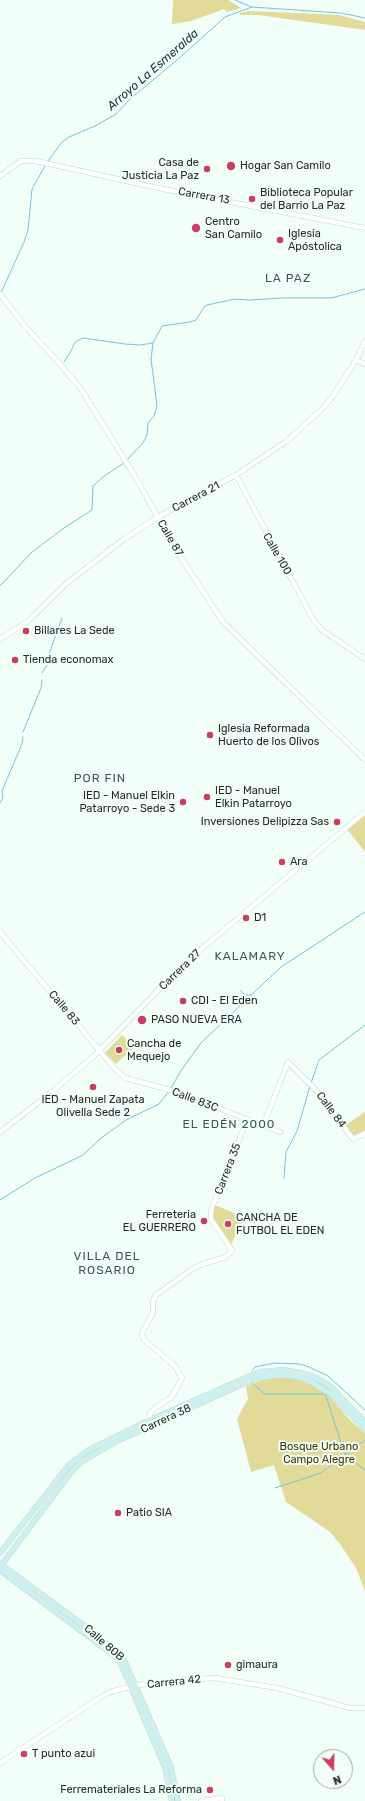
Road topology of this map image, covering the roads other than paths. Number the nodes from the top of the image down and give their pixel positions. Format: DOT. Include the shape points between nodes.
graph roads {
  1 [pos="0,176"];
  2 [pos="365,228"];
  3 [pos="1,296"];
  4 [pos="365,341"];
  5 [pos="356,360"];
  6 [pos="365,364"];
  7 [pos="236,475"];
  8 [pos="158,517"];
  9 [pos="0,639"];
  10 [pos="365,659"];
  11 [pos="365,760"];
  12 [pos="365,812"];
  13 [pos="0,932"];
  14 [pos="100,1050"];
  15 [pos="131,1081"];
  16 [pos="247,1120"];
  17 [pos="263,1126"];
  18 [pos="0,1132"];
  19 [pos="280,1132"];
  20 [pos="365,1133"];
  21 [pos="150,1420"];
  22 [pos="365,1422"];
  23 [pos="152,1426"];
  24 [pos="365,1429"];
  25 [pos="0,1553"];
  26 [pos="0,1566"];
  27 [pos="133,1686"];
  28 [pos="365,1708"];
  29 [pos="0,1763"];
  30 [pos="222,1799"];
  31 [pos="172,1801"];
  32 [pos="178,1801"];
  33 [pos="200,1801"];
  1 -- 2 [label="street, Carrera 13" via="24,160"];
  3 -- 8 [label="street, Calle 87" via="80,389"];
  4 -- 5 [label="street, Carrera 21"];
  5 -- 6 [label="street"];
  5 -- 7 [label="street, Carrera 21" via="323,408 287,441"];
  7 -- 8 [label="street, Carrera 21"];
  7 -- 10 [label="street, Calle 100" via="314,621 322,630"];
  8 -- 9 [label="street, Carrera 21" via="90,564 27,622"];
  8 -- 11 [label="street, Calle 87" via="174,547 223,622"];
  12 -- 14 [label="street, Carrera 27" via="199,951"];
  13 -- 14 [label="street, Calle 83"];
  14 -- 15 [label="street, Calle 83" via="119,1073"];
  14 -- 18 [label="street, Carrera 27" via="71,1077"];
  15 -- 16 [label="street, Calle 83C" via="165,1088"];
  16 -- 17 [label="street, Calle 83C"];
  16 -- 21 [label="street, Carrera 35" via="212,1208 211,1219 232,1250 226,1257 200,1265 180,1276 154,1298 153,1313 143,1330 142,1338 175,1366 182,1378 172,1398 153,1410"];
  17 -- 19 [label="street, Calle 83C"];
  17 -- 20 [label="street, Calle 84" via="288,1062 309,1082 353,1139"];
  21 -- 22 [label="main road, Carrera 38" via="260,1372 284,1370 300,1372 325,1383"];
  21 -- 23 [label="street"];
  21 -- 25 [label="main road, Carrera 38" via="100,1443 70,1465"];
  23 -- 24 [label="main road, Carrera 38" via="249,1381 284,1375 299,1377 322,1388"];
  23 -- 26 [label="main road, Carrera 38" via="100,1450 81,1462"];
  26 -- 27 [label="main road, Calle 80B" via="75,1618 120,1654 126,1661"];
  27 -- 28 [label="street, Carrera 42" via="215,1678 277,1688 350,1708"];
  27 -- 29 [label="street, Carrera 42" via="104,1695"];
  27 -- 31 [label="main road, Calle 80B" via="165,1767"];
  27 -- 32 [label="main road, Calle 80B" via="170,1765"];
  30 -- 33 [label="street"];
}
